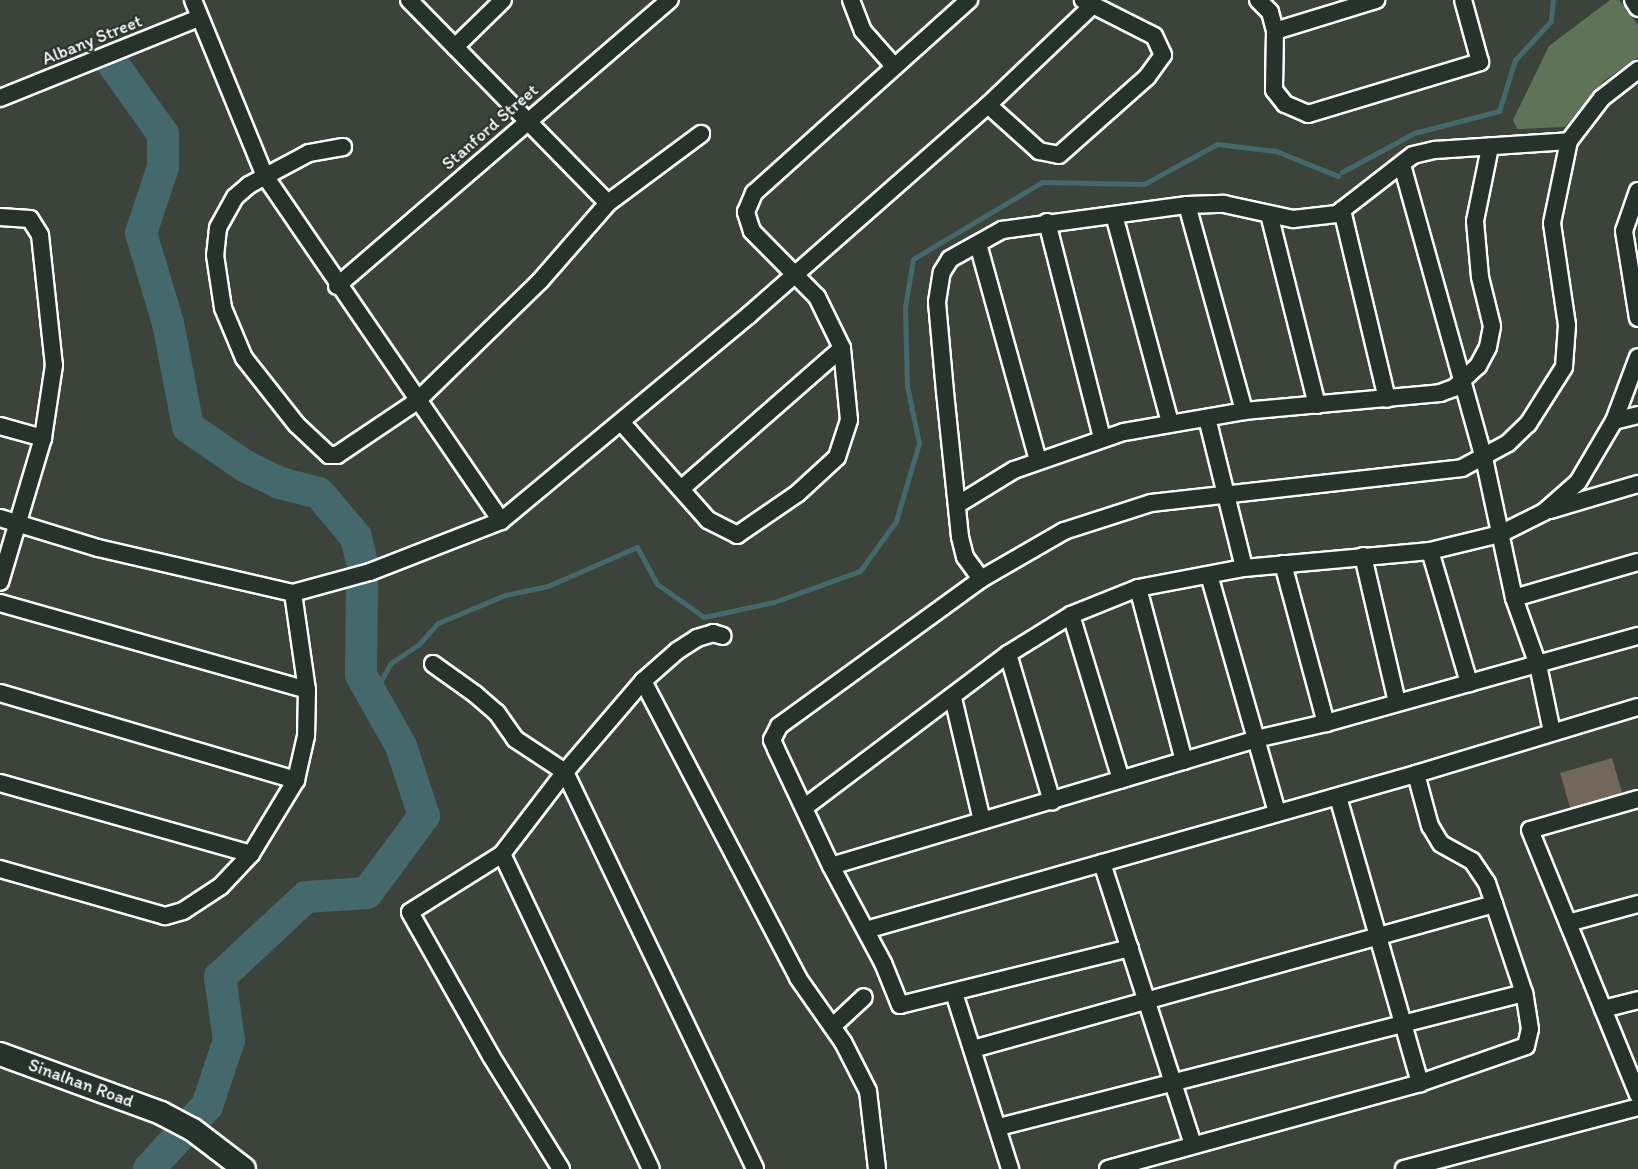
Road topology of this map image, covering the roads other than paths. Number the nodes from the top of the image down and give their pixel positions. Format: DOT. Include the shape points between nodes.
graph roads {
  1 [pos="193,0"];
  2 [pos="409,0"];
  3 [pos="503,0"];
  4 [pos="670,0"];
  5 [pos="851,0"];
  6 [pos="969,0"];
  7 [pos="1258,0"];
  8 [pos="1376,0"];
  9 [pos="1463,0"];
  10 [pos="1633,0"];
  11 [pos="1088,2"];
  12 [pos="1638,8"];
  13 [pos="199,18"];
  14 [pos="1275,31"];
  15 [pos="455,47"];
  16 [pos="894,66"];
  17 [pos="1638,70"];
  18 [pos="0,98"];
  19 [pos="988,105"];
  20 [pos="528,120"];
  21 [pos="701,134"];
  22 [pos="1569,141"];
  23 [pos="343,147"];
  24 [pos="1490,147"];
  25 [pos="1402,165"];
  26 [pos="265,176"];
  27 [pos="1637,193"];
  28 [pos="608,203"];
  29 [pos="1187,205"];
  30 [pos="1342,210"];
  31 [pos="1269,214"];
  32 [pos="1114,215"];
  33 [pos="0,217"];
  34 [pos="1047,222"];
  35 [pos="1631,229"];
  36 [pos="978,244"];
  37 [pos="1634,272"];
  38 [pos="797,273"];
  39 [pos="337,285"];
  40 [pos="1638,318"];
  41 [pos="842,348"];
  42 [pos="1638,357"];
  43 [pos="1463,382"];
  44 [pos="1387,399"];
  45 [pos="417,401"];
  46 [pos="1317,405"];
  47 [pos="1244,411"];
  48 [pos="1638,415"];
  49 [pos="1208,418"];
  50 [pos="1614,422"];
  51 [pos="622,423"];
  52 [pos="1170,423"];
  53 [pos="0,426"];
  54 [pos="1102,437"];
  55 [pos="43,438"];
  56 [pos="1484,458"];
  57 [pos="1038,460"];
  58 [pos="1638,484"];
  59 [pos="681,489"];
  60 [pos="1228,494"];
  61 [pos="957,505"];
  62 [pos="1544,512"];
  63 [pos="0,518"];
  64 [pos="501,521"];
  65 [pos="18,523"];
  66 [pos="1500,534"];
  67 [pos="1430,550"];
  68 [pos="1363,556"];
  69 [pos="1638,562"];
  70 [pos="1283,564"];
  71 [pos="1244,568"];
  72 [pos="1209,575"];
  73 [pos="981,579"];
  74 [pos="0,582"];
  75 [pos="1138,588"];
  76 [pos="293,593"];
  77 [pos="1514,598"];
  78 [pos="0,603"];
  79 [pos="1071,615"];
  80 [pos="723,636"];
  81 [pos="1638,636"];
  82 [pos="1008,654"];
  83 [pos="433,664"];
  84 [pos="1538,665"];
  85 [pos="643,681"];
  86 [pos="1469,683"];
  87 [pos="307,690"];
  88 [pos="0,693"];
  89 [pos="953,698"];
  90 [pos="1397,702"];
  91 [pos="1638,708"];
  92 [pos="1326,723"];
  93 [pos="1552,732"];
  94 [pos="1256,739"];
  95 [pos="1184,761"];
  96 [pos="565,772"];
  97 [pos="1416,774"];
  98 [pos="296,780"];
  99 [pos="1121,780"];
  100 [pos="0,783"];
  101 [pos="1338,797"];
  102 [pos="1638,800"];
  103 [pos="1052,802"];
  104 [pos="805,807"];
  105 [pos="1277,812"];
  106 [pos="982,821"];
  107 [pos="251,854"];
  108 [pos="502,854"];
  109 [pos="1102,863"];
  110 [pos="831,866"];
  111 [pos="0,869"];
  112 [pos="1494,904"];
  113 [pos="1638,904"];
  114 [pos="1568,923"];
  115 [pos="866,930"];
  116 [pos="1377,935"];
  117 [pos="1130,948"];
  118 [pos="954,993"];
  119 [pos="1524,993"];
  120 [pos="864,997"];
  121 [pos="1638,1000"];
  122 [pos="1147,1003"];
  123 [pos="1603,1009"];
  124 [pos="1402,1023"];
  125 [pos="833,1026"];
  126 [pos="973,1049"];
  127 [pos="0,1054"];
  128 [pos="1173,1083"];
  129 [pos="1420,1083"];
  130 [pos="1638,1095"];
  131 [pos="1638,1107"];
  132 [pos="999,1127"];
  133 [pos="1193,1145"];
  134 [pos="244,1169"];
  135 [pos="561,1169"];
  136 [pos="651,1169"];
  137 [pos="755,1169"];
  138 [pos="877,1169"];
  139 [pos="1010,1169"];
  140 [pos="1108,1169"];
  141 [pos="1404,1169"];
  1 -- 13 [label="street"];
  2 -- 15 [label="street"];
  3 -- 15 [label="street"];
  4 -- 20 [label="street, Stanford Street"];
  5 -- 16 [label="street" via="863,32"];
  6 -- 16 [label="street"];
  7 -- 14 [label="street" via="1270,12"];
  8 -- 14 [label="street"];
  9 -- 14 [label="street" via="1480,62 1308,114 1285,104 1274,90"];
  10 -- 12 [label="street"];
  11 -- 19 [label="street"];
  11 -- 19 [label="street" via="1154,36 1163,56 1147,77 1059,155 1039,151"];
  13 -- 18 [label="street, Albany Street"];
  13 -- 26 [label="street"];
  15 -- 20 [label="street"];
  16 -- 38 [label="street" via="754,193 746,212 752,231"];
  17 -- 22 [label="street" via="1602,98"];
  19 -- 38 [label="street"];
  20 -- 28 [label="street"];
  20 -- 39 [label="street, Stanford Street"];
  21 -- 28 [label="street"];
  22 -- 24 [label="street"];
  22 -- 56 [label="street" via="1552,223 1567,325 1564,367 1528,424"];
  23 -- 26 [label="street" via="309,153"];
  24 -- 25 [label="street" via="1435,150 1413,155"];
  24 -- 43 [label="street" via="1475,221 1480,278 1492,326 1488,347"];
  25 -- 30 [label="street"];
  25 -- 43 [label="street"];
  26 -- 39 [label="street"];
  26 -- 45 [label="street" via="235,197 218,228 215,255 223,308 244,358 297,424 329,455 337,455"];
  27 -- 35 [label="street"];
  28 -- 45 [label="street" via="540,281"];
  29 -- 31 [label="street" via="1224,204"];
  29 -- 32 [label="street"];
  29 -- 47 [label="street"];
  30 -- 31 [label="street" via="1293,219"];
  30 -- 44 [label="street"];
  31 -- 46 [label="street"];
  32 -- 34 [label="street"];
  32 -- 52 [label="street"];
  33 -- 55 [label="street" via="30,219 40,235 54,365"];
  34 -- 36 [label="street" via="1002,230"];
  34 -- 54 [label="street"];
  35 -- 37 [label="street"];
  36 -- 57 [label="street"];
  36 -- 61 [label="street" via="950,259 942,272 937,302"];
  37 -- 40 [label="street"];
  38 -- 41 [label="street" via="817,297"];
  38 -- 51 [label="street"];
  39 -- 45 [label="street"];
  41 -- 59 [label="street"];
  41 -- 59 [label="street" via="849,420 837,457 798,494 737,535 708,520"];
  42 -- 50 [label="street"];
  43 -- 44 [label="street" via="1440,393"];
  43 -- 56 [label="street"];
  44 -- 46 [label="street"];
  45 -- 64 [label="street"];
  46 -- 47 [label="street"];
  47 -- 49 [label="street"];
  48 -- 50 [label="street"];
  49 -- 52 [label="street"];
  49 -- 60 [label="street"];
  50 -- 62 [label="street" via="1578,483"];
  51 -- 59 [label="street"];
  51 -- 64 [label="street"];
  52 -- 54 [label="street"];
  53 -- 55 [label="street"];
  54 -- 57 [label="street"];
  55 -- 65 [label="street"];
  56 -- 60 [label="street" via="1462,468"];
  56 -- 66 [label="street"];
  57 -- 61 [label="street"];
  58 -- 62 [label="street"];
  60 -- 71 [label="street"];
  60 -- 73 [label="street" via="1151,503 1071,529 1023,552"];
  61 -- 73 [label="street" via="964,557"];
  62 -- 66 [label="street"];
  63 -- 65 [label="street"];
  64 -- 76 [label="street" via="370,572"];
  65 -- 74 [label="street"];
  65 -- 76 [label="street" via="98,548"];
  66 -- 67 [label="street"];
  66 -- 77 [label="street"];
  67 -- 68 [label="street"];
  67 -- 86 [label="street"];
  68 -- 70 [label="street"];
  68 -- 90 [label="street"];
  69 -- 77 [label="street"];
  70 -- 71 [label="street"];
  70 -- 92 [label="street"];
  71 -- 72 [label="street"];
  72 -- 75 [label="street"];
  72 -- 94 [label="street"];
  73 -- 104 [label="street" via="779,726 772,740"];
  75 -- 79 [label="street"];
  75 -- 95 [label="street"];
  76 -- 87 [label="street"];
  77 -- 84 [label="street"];
  78 -- 87 [label="street"];
  79 -- 82 [label="street"];
  79 -- 99 [label="street"];
  80 -- 85 [label="street" via="713,633 686,643"];
  81 -- 84 [label="street"];
  82 -- 89 [label="street"];
  82 -- 103 [label="street"];
  83 -- 96 [label="street" via="476,694 515,739"];
  84 -- 86 [label="street"];
  84 -- 93 [label="street"];
  85 -- 96 [label="street"];
  85 -- 125 [label="street" via="798,978"];
  86 -- 90 [label="street"];
  87 -- 98 [label="street" via="306,736"];
  88 -- 98 [label="street"];
  89 -- 104 [label="street"];
  89 -- 106 [label="street"];
  90 -- 92 [label="street"];
  91 -- 93 [label="street"];
  92 -- 94 [label="street"];
  93 -- 97 [label="street"];
  94 -- 95 [label="street"];
  94 -- 105 [label="street"];
  95 -- 99 [label="street"];
  96 -- 108 [label="street"];
  96 -- 137 [label="street"];
  97 -- 101 [label="street"];
  97 -- 112 [label="street" via="1430,826 1441,844 1472,861 1487,883"];
  98 -- 107 [label="street"];
  99 -- 103 [label="street"];
  100 -- 107 [label="street"];
  101 -- 105 [label="street"];
  101 -- 116 [label="street"];
  102 -- 114 [label="street" via="1530,830"];
  103 -- 106 [label="street"];
  104 -- 110 [label="street"];
  105 -- 109 [label="street"];
  106 -- 110 [label="street"];
  107 -- 111 [label="street" via="221,886 183,911 165,916"];
  108 -- 135 [label="street" via="410,912 491,1056"];
  108 -- 136 [label="street"];
  109 -- 115 [label="street"];
  109 -- 117 [label="street"];
  110 -- 115 [label="street"];
  112 -- 116 [label="street"];
  112 -- 119 [label="street"];
  113 -- 114 [label="street"];
  114 -- 123 [label="street"];
  115 -- 118 [label="street" via="900,1005"];
  116 -- 122 [label="street"];
  116 -- 124 [label="street"];
  117 -- 118 [label="street"];
  117 -- 122 [label="street"];
  118 -- 126 [label="street"];
  119 -- 124 [label="street"];
  119 -- 129 [label="street" via="1530,1029 1526,1046"];
  120 -- 125 [label="street"];
  121 -- 123 [label="street"];
  122 -- 126 [label="street"];
  122 -- 128 [label="street"];
  123 -- 130 [label="street"];
  124 -- 128 [label="street"];
  124 -- 129 [label="street"];
  125 -- 138 [label="street" via="868,1091"];
  126 -- 132 [label="street"];
  127 -- 134 [label="street, Sinalhan Road" via="161,1113 193,1130"];
  128 -- 132 [label="street"];
  128 -- 133 [label="street"];
  129 -- 133 [label="street"];
  131 -- 141 [label="street"];
  132 -- 139 [label="street"];
  133 -- 140 [label="street"];
}
